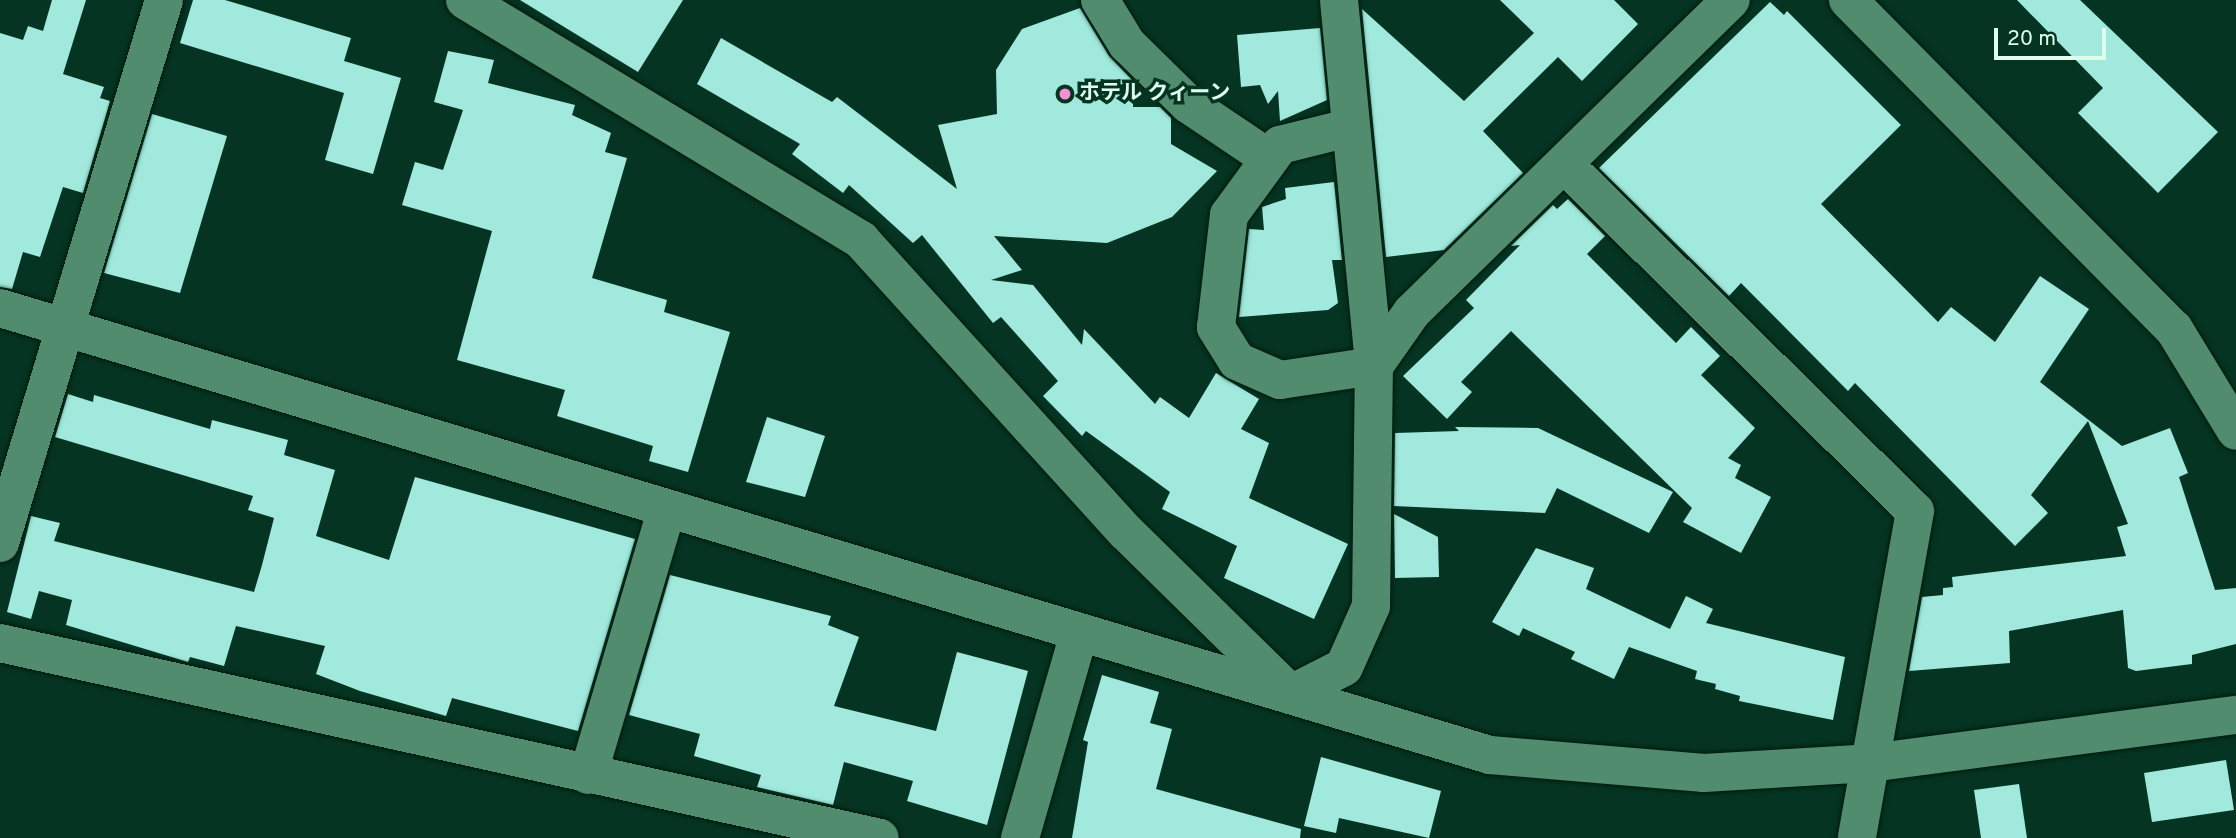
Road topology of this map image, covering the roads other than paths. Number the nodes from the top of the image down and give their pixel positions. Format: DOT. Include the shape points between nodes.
graph roads {
  1 [pos="465,0"];
  2 [pos="1100,0"];
  3 [pos="1339,0"];
  4 [pos="1731,0"];
  5 [pos="1848,0"];
  6 [pos="156,2"];
  7 [pos="1348,128"];
  8 [pos="1267,158"];
  9 [pos="1565,165"];
  10 [pos="0,309"];
  11 [pos="63,327"];
  12 [pos="1374,366"];
  13 [pos="2236,432"];
  14 [pos="667,508"];
  15 [pos="0,543"];
  16 [pos="1079,633"];
  17 [pos="0,643"];
  18 [pos="1291,694"];
  19 [pos="2236,715"];
  20 [pos="1870,763"];
  21 [pos="588,775"];
  22 [pos="880,838"];
  23 [pos="1020,838"];
  24 [pos="1857,838"];
  1 -- 18 [label="street" via="861,240 1126,532"];
  2 -- 8 [label="street" via="1127,44 1188,104"];
  3 -- 7 [label="street"];
  4 -- 9 [label="street"];
  5 -- 13 [label="street" via="2174,330"];
  6 -- 11 [label="street"];
  7 -- 8 [label="street" via="1280,145"];
  7 -- 12 [label="street"];
  8 -- 12 [label="street" via="1229,215 1216,327 1237,361 1280,380"];
  9 -- 12 [label="street" via="1412,312"];
  9 -- 20 [label="street" via="1915,511"];
  10 -- 11 [label="street"];
  11 -- 14 [label="street"];
  11 -- 15 [label="street"];
  12 -- 18 [label="street" via="1371,606 1344,667"];
  14 -- 16 [label="street"];
  14 -- 21 [label="street"];
  16 -- 18 [label="street"];
  16 -- 23 [label="street"];
  17 -- 21 [label="street"];
  18 -- 20 [label="street" via="1490,755 1704,773"];
  19 -- 20 [label="street"];
  20 -- 24 [label="street"];
  21 -- 22 [label="street"];
}
